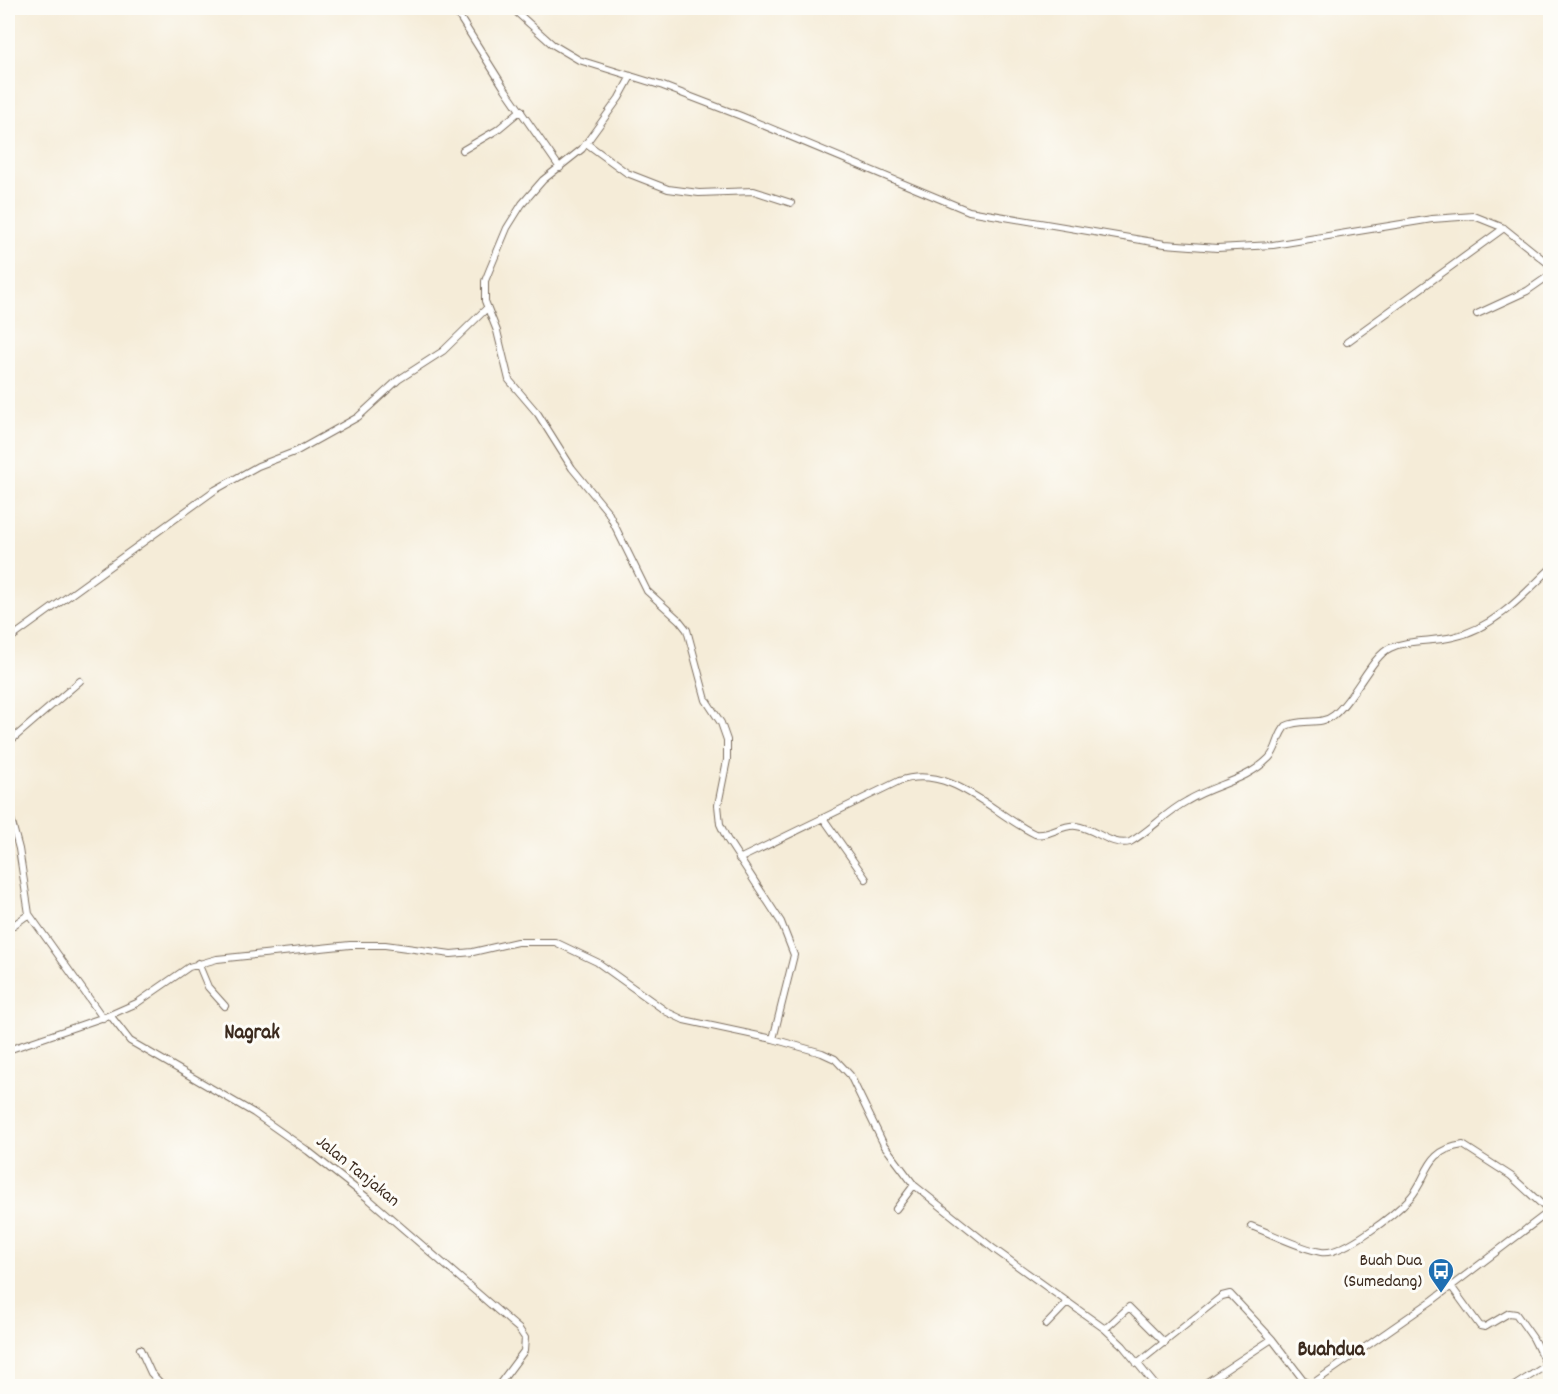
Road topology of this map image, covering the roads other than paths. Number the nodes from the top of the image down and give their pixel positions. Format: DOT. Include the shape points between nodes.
graph roads {
  1 [pos="454,8"];
  2 [pos="512,8"];
  3 [pos="631,76"];
  4 [pos="521,110"];
  5 [pos="586,143"];
  6 [pos="463,150"];
  7 [pos="560,168"];
  8 [pos="791,203"];
  9 [pos="1504,228"];
  10 [pos="1551,265"];
  11 [pos="1551,275"];
  12 [pos="487,308"];
  13 [pos="1477,314"];
  14 [pos="1347,342"];
  15 [pos="1551,569"];
  16 [pos="8,640"];
  17 [pos="80,681"];
  18 [pos="8,743"];
  19 [pos="8,808"];
  20 [pos="823,818"];
  21 [pos="739,859"];
  22 [pos="866,879"];
  23 [pos="29,914"];
  24 [pos="8,929"];
  25 [pos="198,963"];
  26 [pos="225,1006"];
  27 [pos="110,1015"];
  28 [pos="103,1018"];
  29 [pos="773,1039"];
  30 [pos="8,1050"];
  31 [pos="914,1185"];
  32 [pos="896,1209"];
  33 [pos="1550,1212"];
  34 [pos="1251,1226"];
  35 [pos="1451,1286"];
  36 [pos="1068,1302"];
  37 [pos="1046,1325"];
  38 [pos="1105,1329"];
  39 [pos="1272,1339"];
  40 [pos="1165,1343"];
  41 [pos="140,1349"];
  42 [pos="1137,1364"];
  43 [pos="1548,1365"];
  44 [pos="1551,1372"];
  45 [pos="163,1386"];
  46 [pos="498,1386"];
  47 [pos="1156,1386"];
  48 [pos="1201,1386"];
  49 [pos="1308,1386"];
  50 [pos="1514,1386"];
  1 -- 4 [label="street"];
  2 -- 3 [label="street" via="568,54"];
  3 -- 5 [label="street"];
  3 -- 9 [label="street" via="761,124 981,214 1165,244 1218,248 1307,240 1444,218 1474,216"];
  4 -- 6 [label="street"];
  4 -- 7 [label="street"];
  5 -- 7 [label="street"];
  5 -- 8 [label="street" via="627,173 668,189 699,194 754,191"];
  7 -- 12 [label="street" via="529,195 507,228 485,282"];
  9 -- 10 [label="street"];
  9 -- 14 [label="street"];
  11 -- 13 [label="street"];
  12 -- 16 [label="street" via="443,351 398,380 358,417 215,490"];
  12 -- 21 [label="street" via="509,380 608,512 647,591 687,630 706,700 722,723 727,741 728,760 718,812"];
  15 -- 20 [label="street" via="1520,599 1475,630 1450,638 1406,643 1382,653 1333,716 1286,726 1272,755 1262,764 1232,783 1189,799 1130,842 1112,840 1077,826 1047,835 1035,834 969,791 920,778 899,781"];
  17 -- 18 [label="street"];
  19 -- 23 [label="street"];
  20 -- 21 [label="street"];
  20 -- 22 [label="street"];
  21 -- 29 [label="street" via="781,922 794,955"];
  23 -- 24 [label="street"];
  23 -- 28 [label="street"];
  25 -- 26 [label="street" via="208,987"];
  25 -- 27 [label="street" via="137,1003"];
  25 -- 29 [label="street" via="350,945 385,945 451,954 546,941 589,957 684,1020"];
  27 -- 28 [label="street"];
  27 -- 46 [label="street, Jalan Tanjakan" via="130,1041 246,1108 308,1151 519,1329 525,1338 524,1351"];
  28 -- 30 [label="street"];
  29 -- 31 [label="street" via="822,1053 846,1069 884,1145"];
  31 -- 32 [label="street"];
  31 -- 36 [label="street"];
  33 -- 34 [label="street" via="1511,1176 1460,1145 1430,1162 1410,1199 1341,1248 1321,1252"];
  33 -- 35 [label="street"];
  35 -- 43 [label="street" via="1480,1326 1509,1313 1516,1314"];
  35 -- 49 [label="street"];
  36 -- 37 [label="street"];
  36 -- 38 [label="street"];
  38 -- 40 [label="street" via="1129,1307"];
  38 -- 42 [label="street"];
  39 -- 40 [label="street" via="1228,1293"];
  39 -- 48 [label="street"];
  39 -- 49 [label="street"];
  40 -- 42 [label="street"];
  41 -- 45 [label="street" via="151,1373"];
  42 -- 47 [label="street"];
  43 -- 44 [label="street"];
  43 -- 50 [label="street"];
}
